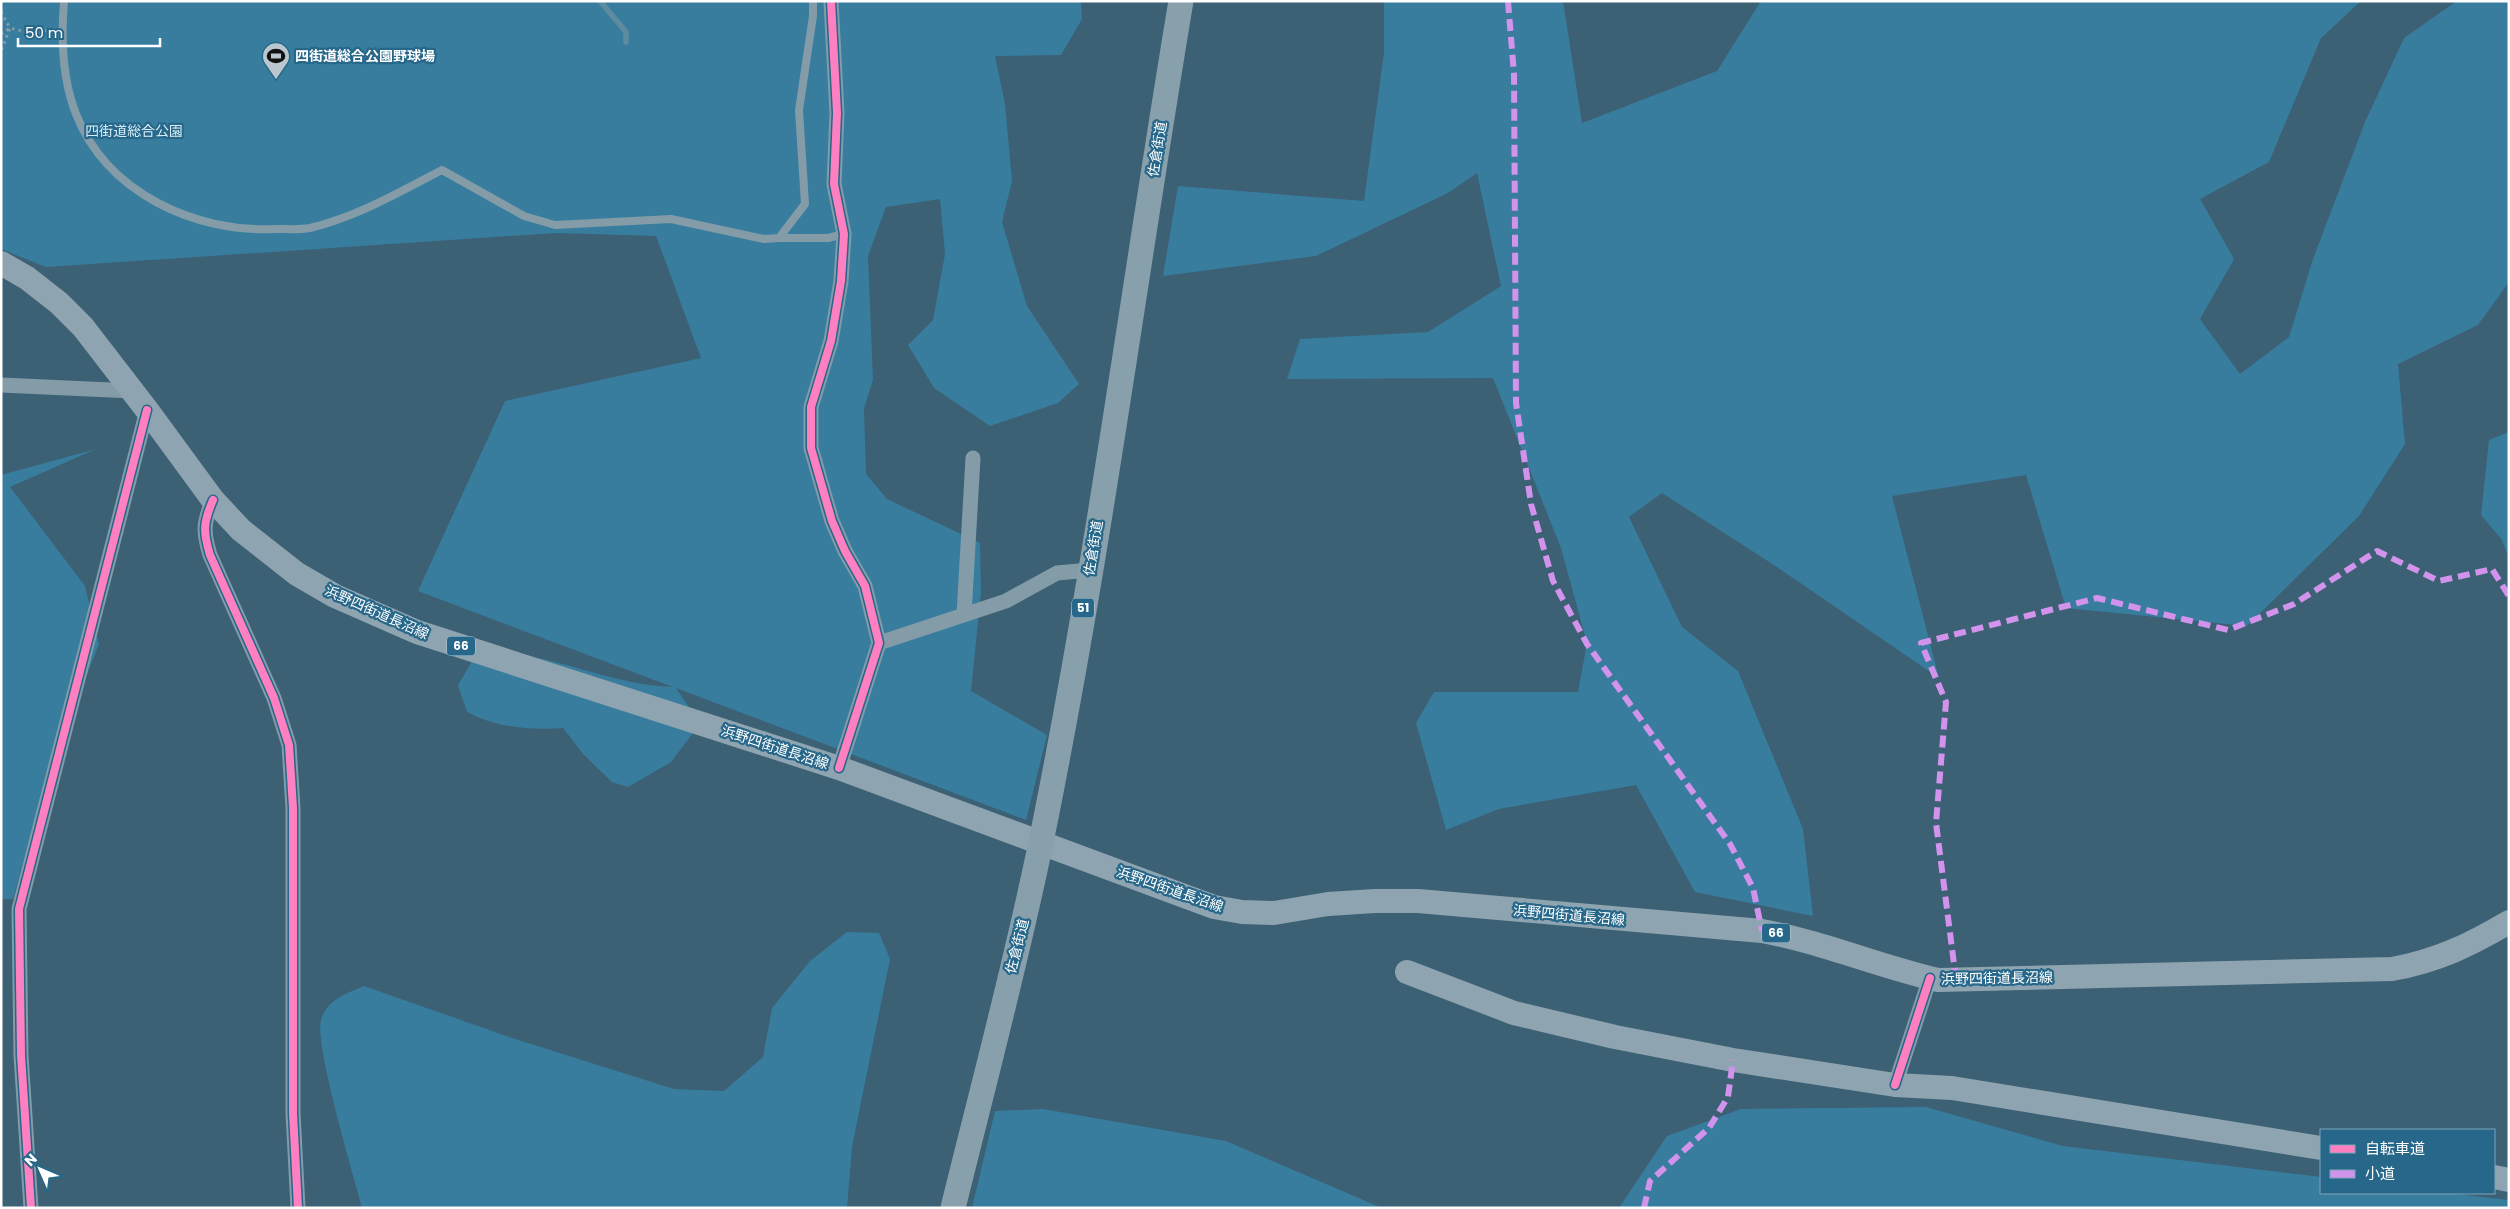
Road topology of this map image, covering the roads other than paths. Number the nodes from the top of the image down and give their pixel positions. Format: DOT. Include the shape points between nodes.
graph roads {
  1 [pos="64,1"];
  2 [pos="813,1"];
  3 [pos="831,1"];
  4 [pos="1181,1"];
  5 [pos="844,234"];
  6 [pos="779,238"];
  7 [pos="1,263"];
  8 [pos="1,386"];
  9 [pos="133,391"];
  10 [pos="147,410"];
  11 [pos="973,458"];
  12 [pos="213,500"];
  13 [pos="1090,570"];
  14 [pos="964,615"];
  15 [pos="879,643"];
  16 [pos="839,768"];
  17 [pos="1040,844"];
  18 [pos="2509,922"];
  19 [pos="1407,972"];
  20 [pos="1930,978"];
  21 [pos="1895,1085"];
  22 [pos="2320,1148"];
  23 [pos="2495,1177"];
  24 [pos="2509,1180"];
  25 [pos="31,1208"];
  26 [pos="298,1208"];
  27 [pos="953,1208"];
  1 -- 6 [label="lane" via="65,74 76,114 99,154 133,189 166,208 209,223 252,230 308,228 359,212 442,170 524,216 555,225 671,219 764,239"];
  2 -- 6 [label="lane" via="799,110 805,204"];
  3 -- 5 [label="street" via="837,113 834,184"];
  4 -- 13 [label="highway, 佐倉街道 / 51"];
  5 -- 6 [label="lane" via="828,238"];
  5 -- 15 [label="street" via="842,281 831,340 811,407 812,448 832,521 865,586"];
  7 -- 9 [label="main road, 浜野四街道長沼線 / 66" via="59,303 83,327"];
  8 -- 9 [label="street"];
  9 -- 10 [label="main road, 浜野四街道長沼線 / 66"];
  10 -- 12 [label="main road, 浜野四街道長沼線 / 66"];
  10 -- 25 [label="street" via="19,910 21,1055"];
  11 -- 14 [label="street"];
  12 -- 16 [label="main road, 浜野四街道長沼線 / 66" via="241,530 285,565 335,596 416,632"];
  12 -- 26 [label="street" via="204,534 208,548 274,698 290,745 293,1114"];
  13 -- 14 [label="street" via="1057,573 1006,601"];
  13 -- 17 [label="highway, 佐倉街道 / 51"];
  14 -- 15 [label="street"];
  15 -- 16 [label="street"];
  16 -- 17 [label="main road, 浜野四街道長沼線 / 66"];
  17 -- 20 [label="main road, 浜野四街道長沼線 / 66" via="1214,907 1242,912 1274,913 1375,900 1418,901 1762,931 1790,936"];
  17 -- 27 [label="highway, 佐倉街道 / 51"];
  18 -- 20 [label="main road, 浜野四街道長沼線 / 66" via="2446,955 2392,969"];
  19 -- 21 [label="main road" via="1514,1013 1615,1037 1734,1060"];
  20 -- 21 [label="street"];
  21 -- 22 [label="main road" via="1952,1088"];
  23 -- 24 [label="main road"];
}
